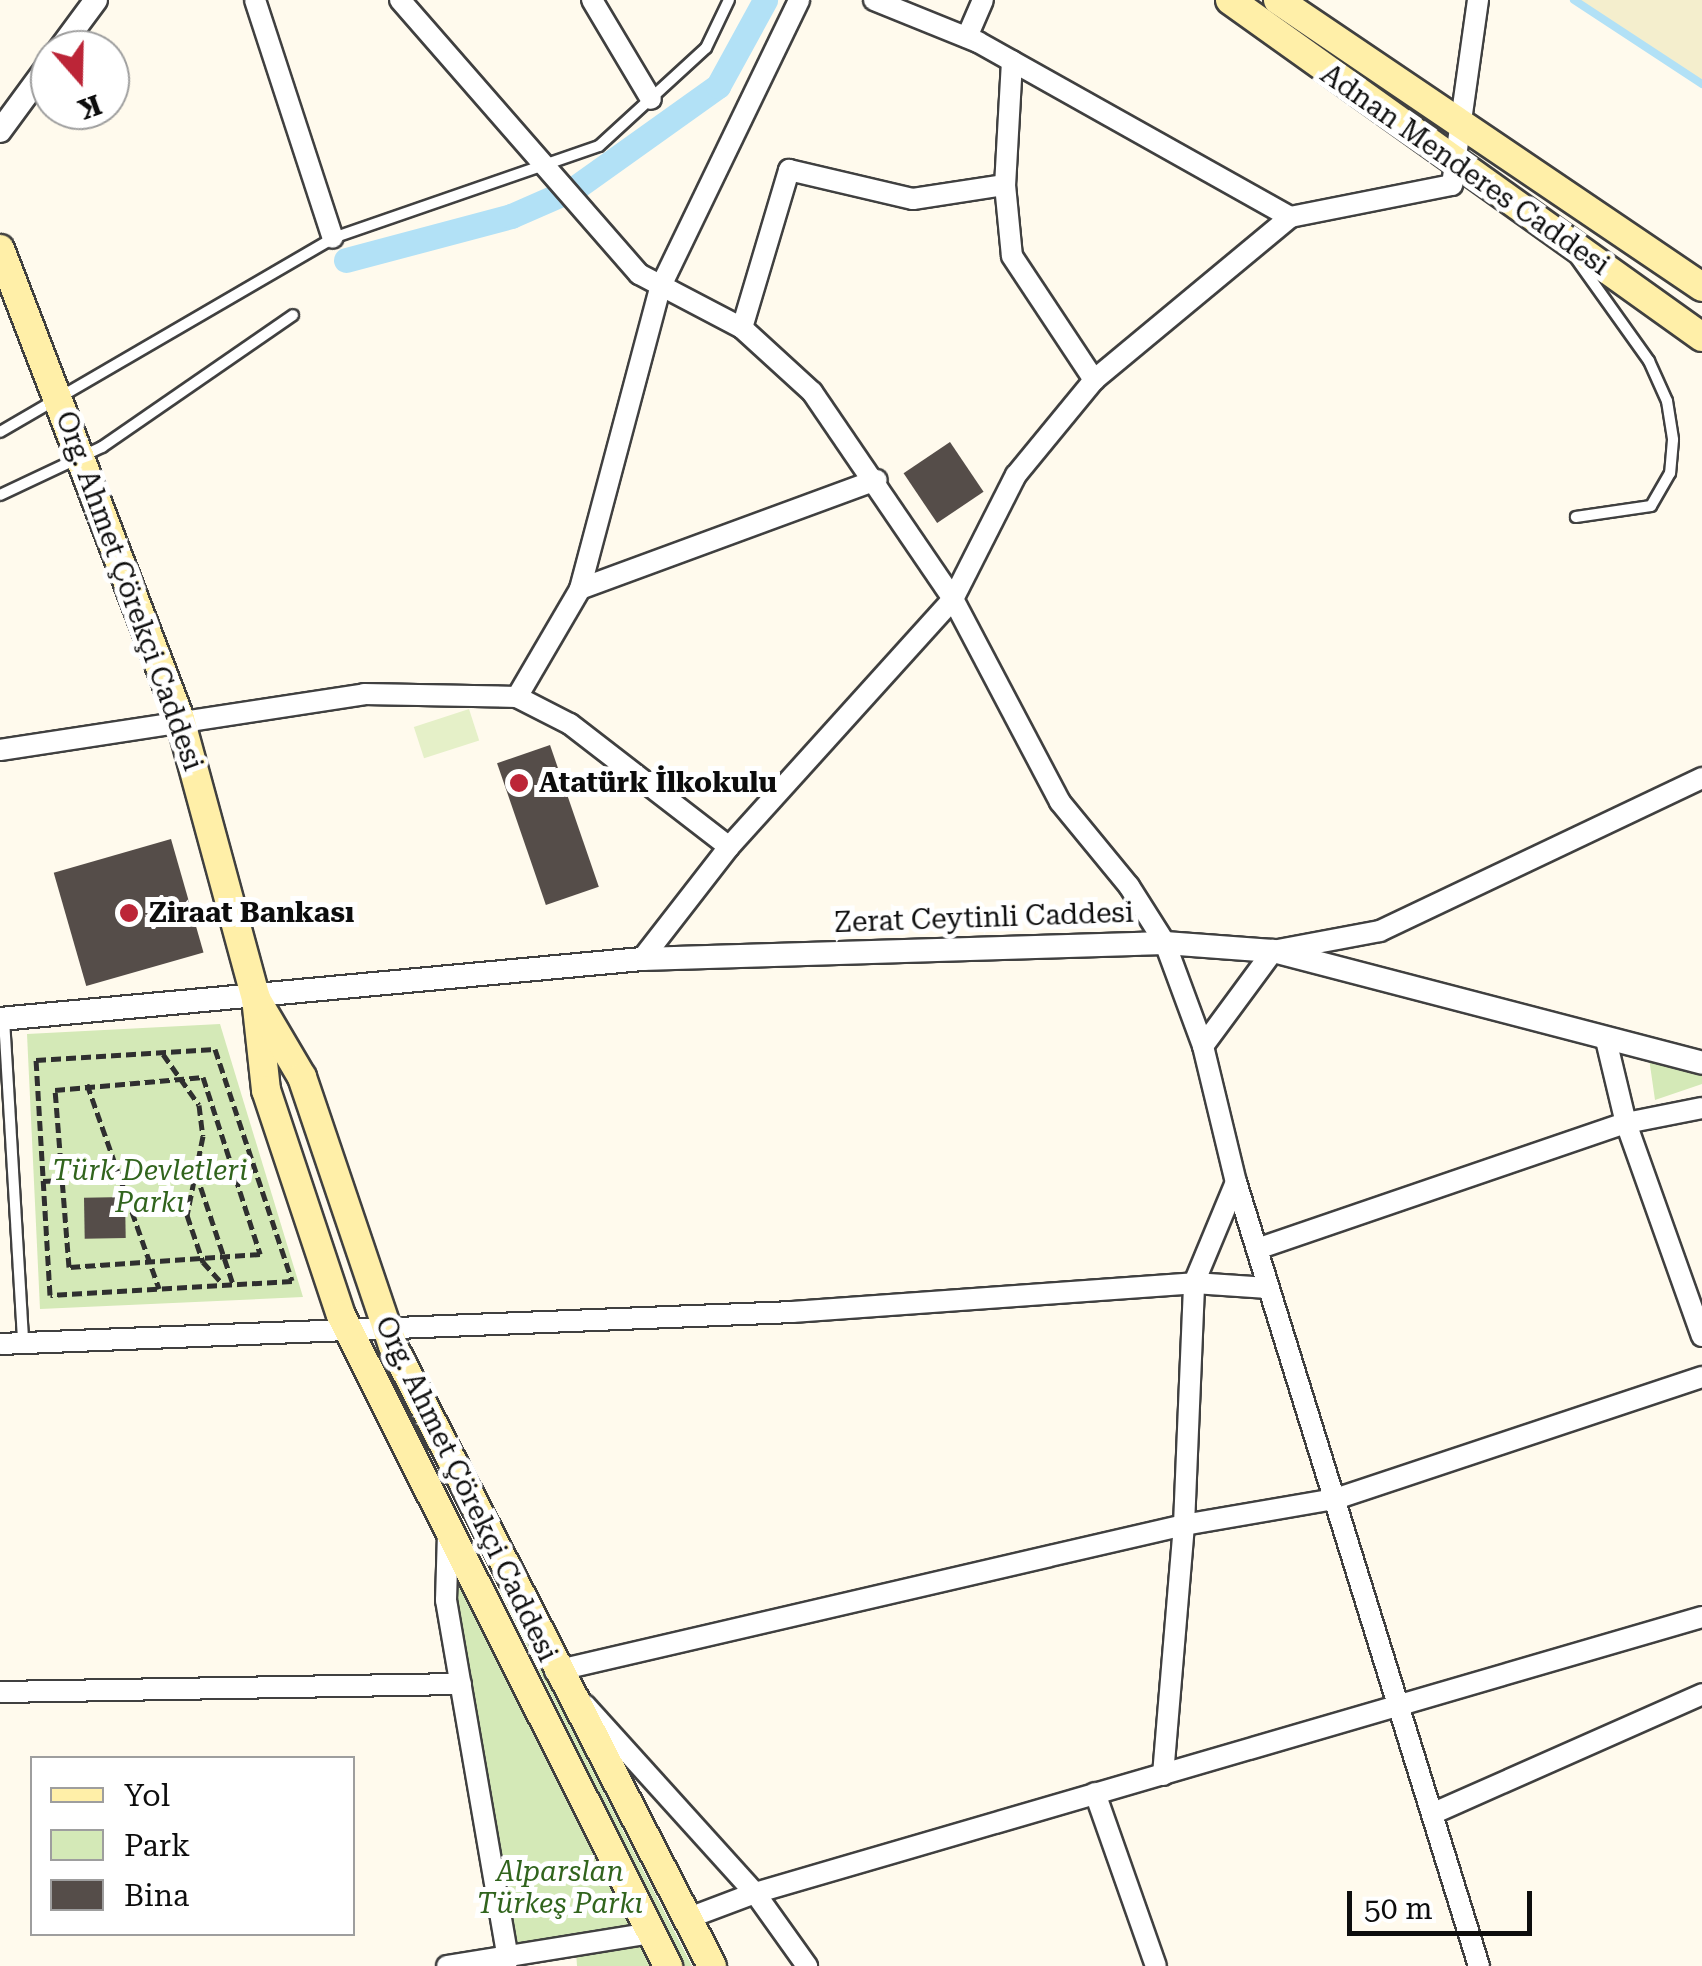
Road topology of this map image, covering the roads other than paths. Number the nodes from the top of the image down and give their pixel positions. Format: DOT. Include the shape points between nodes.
graph roads {
  1 [pos="255,0"];
  2 [pos="400,0"];
  3 [pos="592,0"];
  4 [pos="730,0"];
  5 [pos="799,0"];
  6 [pos="874,0"];
  7 [pos="982,0"];
  8 [pos="1230,0"];
  9 [pos="1278,0"];
  10 [pos="1478,0"];
  11 [pos="92,2"];
  12 [pos="73,30"];
  13 [pos="966,37"];
  14 [pos="1012,61"];
  15 [pos="30,90"];
  16 [pos="651,99"];
  17 [pos="1462,130"];
  18 [pos="0,131"];
  19 [pos="1456,166"];
  20 [pos="556,172"];
  21 [pos="1005,184"];
  22 [pos="1290,216"];
  23 [pos="333,238"];
  24 [pos="1572,247"];
  25 [pos="0,249"];
  26 [pos="1702,287"];
  27 [pos="660,288"];
  28 [pos="293,315"];
  29 [pos="742,328"];
  30 [pos="1702,337"];
  31 [pos="1094,380"];
  32 [pos="62,401"];
  33 [pos="0,432"];
  34 [pos="84,457"];
  35 [pos="877,480"];
  36 [pos="0,494"];
  37 [pos="1576,517"];
  38 [pos="580,589"];
  39 [pos="954,600"];
  40 [pos="518,697"];
  41 [pos="180,719"];
  42 [pos="0,750"];
  43 [pos="1702,778"];
  44 [pos="729,847"];
  45 [pos="1165,943"];
  46 [pos="1273,952"];
  47 [pos="642,959"];
  48 [pos="256,998"];
  49 [pos="2,1018"];
  50 [pos="1606,1040"];
  51 [pos="1203,1046"];
  52 [pos="1702,1063"];
  53 [pos="1702,1108"];
  54 [pos="1626,1123"];
  55 [pos="1236,1182"];
  56 [pos="1257,1249"];
  57 [pos="1194,1284"];
  58 [pos="1268,1288"];
  59 [pos="385,1329"];
  60 [pos="348,1331"];
  61 [pos="1702,1336"];
  62 [pos="23,1343"];
  63 [pos="0,1344"];
  64 [pos="1702,1377"];
  65 [pos="1335,1499"];
  66 [pos="478,1518"];
  67 [pos="1184,1525"];
  68 [pos="448,1533"];
  69 [pos="1702,1617"];
  70 [pos="554,1671"];
  71 [pos="460,1684"];
  72 [pos="0,1692"];
  73 [pos="1702,1694"];
  74 [pos="1404,1706"];
  75 [pos="1162,1774"];
  76 [pos="1095,1793"];
  77 [pos="1434,1812"];
  78 [pos="756,1893"];
  79 [pos="686,1919"];
  80 [pos="652,1933"];
  81 [pos="576,1958"];
  82 [pos="508,1960"];
  83 [pos="447,1966"];
  84 [pos="668,1966"];
  85 [pos="712,1966"];
  86 [pos="807,1966"];
  87 [pos="1156,1966"];
  88 [pos="1479,1966"];
  1 -- 23 [label="street"];
  2 -- 20 [label="street"];
  3 -- 16 [label="street"];
  4 -- 16 [label="lane" via="706,48"];
  5 -- 27 [label="street"];
  6 -- 13 [label="street"];
  7 -- 13 [label="street"];
  8 -- 19 [label="main road, Adnan Menderes Caddesi"];
  9 -- 17 [label="main road, Adnan Menderes Caddesi"];
  10 -- 17 [label="street"];
  11 -- 12 [label="street"];
  13 -- 14 [label="street"];
  14 -- 21 [label="street"];
  14 -- 22 [label="street"];
  15 -- 18 [label="street"];
  16 -- 20 [label="lane" via="599,146"];
  17 -- 19 [label="street"];
  17 -- 26 [label="main road, Adnan Menderes Caddesi"];
  19 -- 22 [label="street" via="1453,183 1441,191"];
  19 -- 24 [label="main road, Adnan Menderes Caddesi"];
  20 -- 23 [label="lane"];
  20 -- 27 [label="street" via="631,265"];
  21 -- 29 [label="street" via="913,199 789,170"];
  21 -- 31 [label="street" via="1012,256"];
  22 -- 31 [label="street"];
  23 -- 32 [label="lane"];
  24 -- 30 [label="main road, Adnan Menderes Caddesi"];
  24 -- 37 [label="lane" via="1659,380 1672,440 1670,473 1651,506"];
  25 -- 32 [label="main road, Org. Ahmet Çörekçi Caddesi"];
  27 -- 29 [label="street"];
  27 -- 38 [label="street"];
  28 -- 34 [label="lane"];
  29 -- 35 [label="street" via="787,364"];
  31 -- 39 [label="street" via="1016,475"];
  32 -- 33 [label="lane"];
  32 -- 34 [label="main road, Org. Ahmet Çörekçi Caddesi"];
  34 -- 36 [label="lane"];
  34 -- 41 [label="main road, Org. Ahmet Çörekçi Caddesi"];
  35 -- 38 [label="street"];
  35 -- 39 [label="street"];
  38 -- 40 [label="street"];
  39 -- 44 [label="street"];
  39 -- 45 [label="street" via="1060,802 1129,886"];
  40 -- 41 [label="street" via="380,693"];
  40 -- 44 [label="street" via="570,724"];
  41 -- 42 [label="street"];
  41 -- 48 [label="main road, Org. Ahmet Çörekçi Caddesi"];
  43 -- 46 [label="street" via="1380,931"];
  44 -- 47 [label="street"];
  45 -- 46 [label="street, Zerat Ceytinli Caddesi"];
  45 -- 47 [label="street, Zerat Ceytinli Caddesi"];
  45 -- 51 [label="street"];
  46 -- 50 [label="street, Zerat Ceytinli Caddesi"];
  46 -- 51 [label="street"];
  47 -- 48 [label="street, Zerat Ceytinli Caddesi"];
  48 -- 49 [label="street, Zerat Ceytinli Caddesi"];
  48 -- 59 [label="main road, Org. Ahmet Çörekçi Caddesi" via="302,1077"];
  48 -- 60 [label="main road, Org. Ahmet Çörekçi Caddesi" via="260,1066"];
  49 -- 62 [label="lane"];
  50 -- 52 [label="street, Zerat Ceytinli Caddesi"];
  50 -- 54 [label="street"];
  51 -- 55 [label="street"];
  53 -- 54 [label="street"];
  54 -- 56 [label="street"];
  54 -- 61 [label="street"];
  55 -- 56 [label="street"];
  55 -- 57 [label="street"];
  56 -- 58 [label="street"];
  57 -- 58 [label="street"];
  57 -- 59 [label="street" via="792,1312"];
  57 -- 67 [label="street"];
  58 -- 65 [label="street"];
  59 -- 60 [label="street"];
  59 -- 66 [label="main road, Org. Ahmet Çörekçi Caddesi"];
  60 -- 62 [label="street"];
  60 -- 68 [label="main road, Org. Ahmet Çörekçi Caddesi"];
  62 -- 63 [label="street"];
  64 -- 65 [label="street"];
  65 -- 67 [label="street"];
  65 -- 74 [label="street"];
  66 -- 68 [label="street"];
  66 -- 70 [label="main road, Org. Ahmet Çörekçi Caddesi"];
  67 -- 70 [label="street"];
  67 -- 75 [label="street"];
  68 -- 71 [label="street" via="445,1590"];
  68 -- 80 [label="main road, Org. Ahmet Çörekçi Caddesi"];
  69 -- 74 [label="street"];
  70 -- 78 [label="street"];
  70 -- 79 [label="main road, Org. Ahmet Çörekçi Caddesi"];
  71 -- 72 [label="street"];
  71 -- 82 [label="street"];
  73 -- 77 [label="street"];
  74 -- 75 [label="street"];
  74 -- 77 [label="street"];
  75 -- 76 [label="street"];
  76 -- 78 [label="street"];
  76 -- 87 [label="street"];
  77 -- 88 [label="street"];
  78 -- 79 [label="street"];
  78 -- 86 [label="street"];
  79 -- 85 [label="main road, Org. Ahmet Çörekçi Caddesi"];
  80 -- 81 [label="street"];
  80 -- 84 [label="main road, Org. Ahmet Çörekçi Caddesi"];
  81 -- 82 [label="street"];
  82 -- 83 [label="street"];
}
